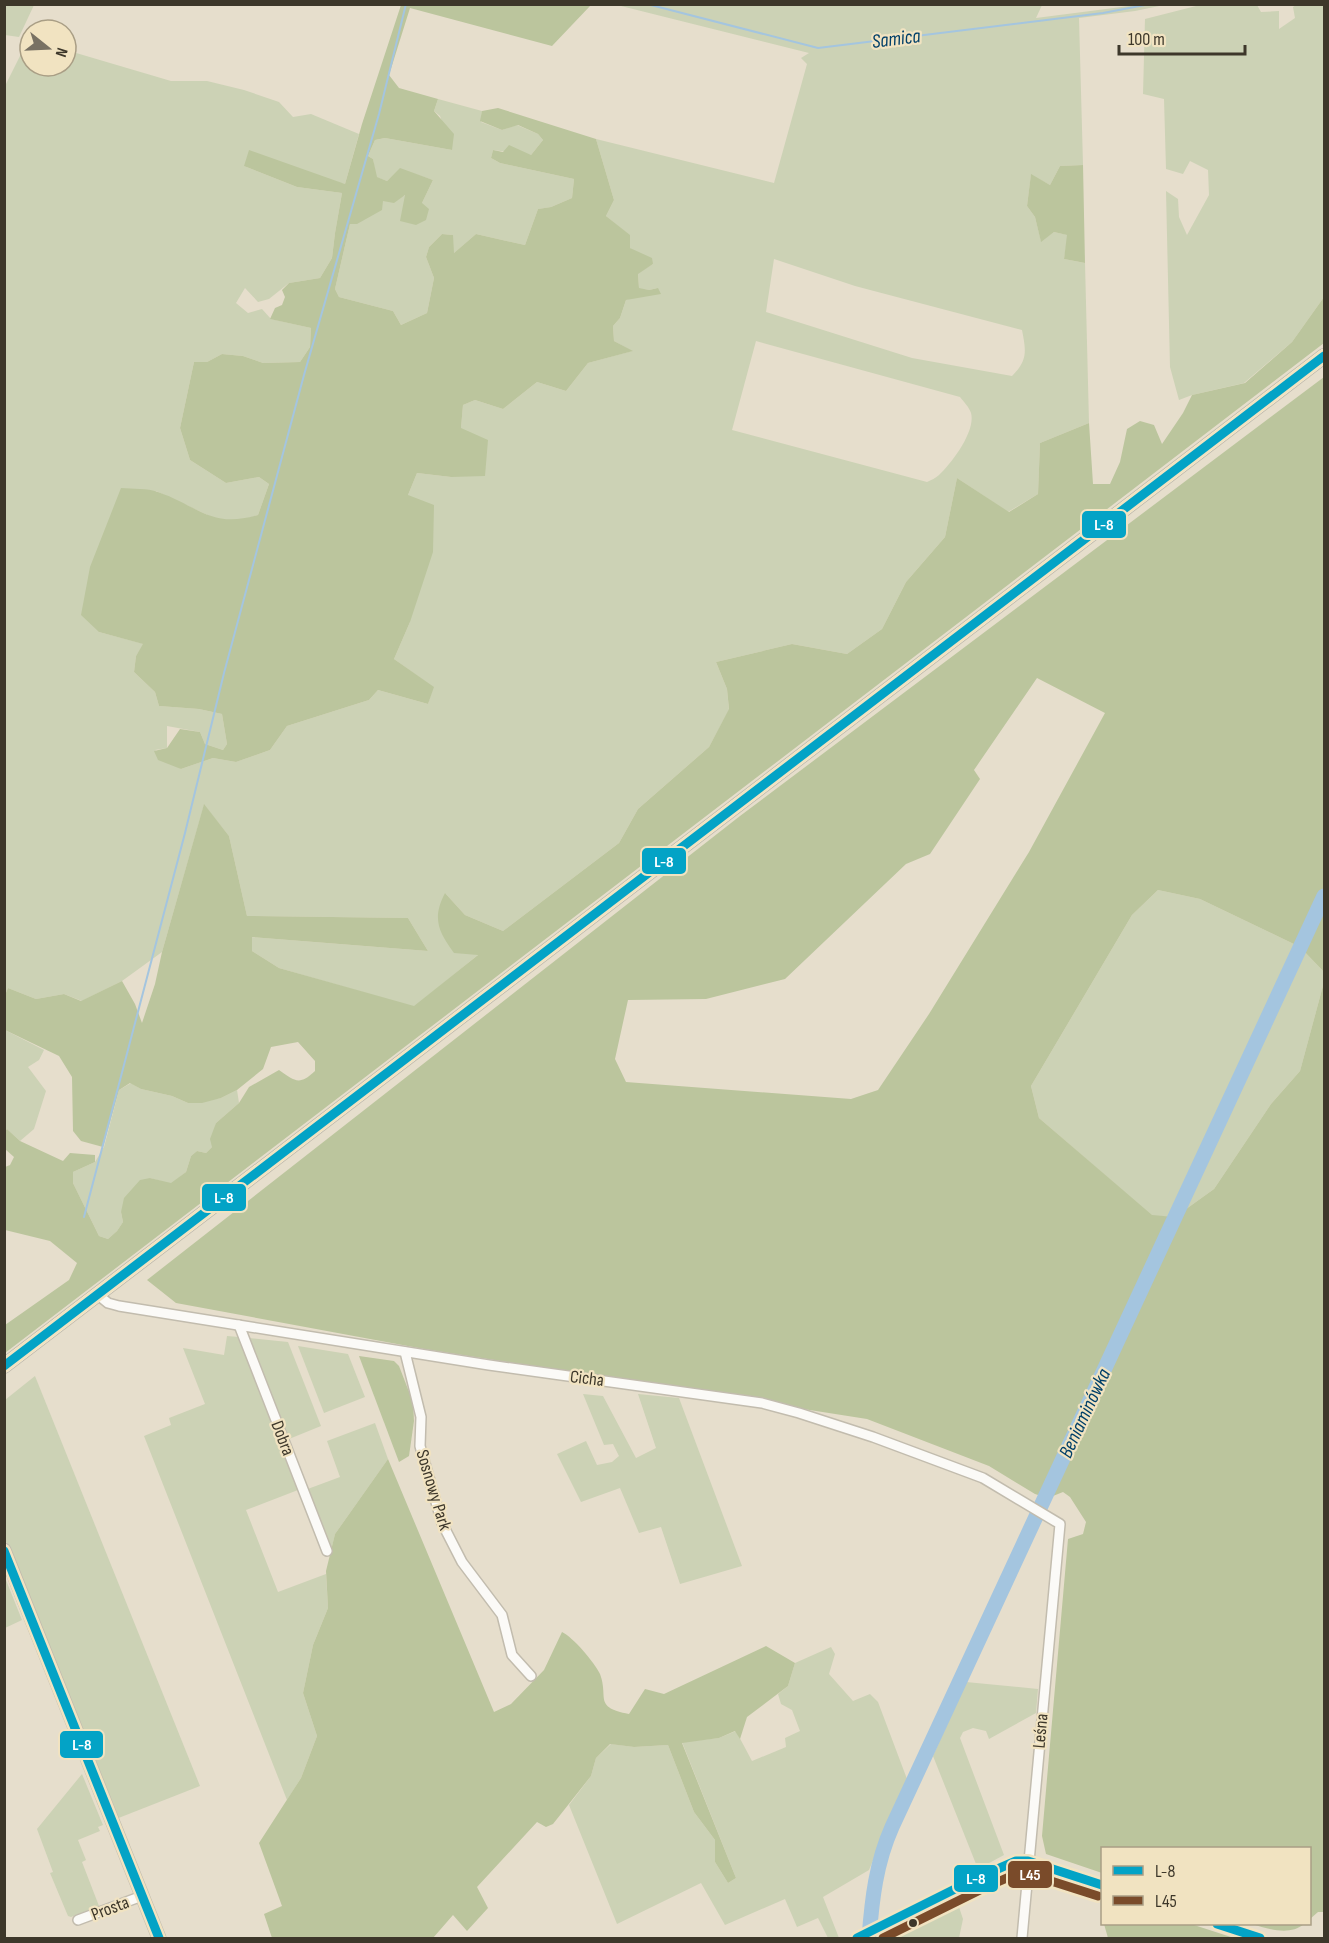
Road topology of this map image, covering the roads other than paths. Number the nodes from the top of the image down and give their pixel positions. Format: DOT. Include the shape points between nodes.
graph roads {
  1 [pos="1324,356"];
  2 [pos="97,1294"];
  3 [pos="239,1325"];
  4 [pos="405,1352"];
  5 [pos="4,1366"];
  6 [pos="1060,1524"];
  7 [pos="4,1551"];
  8 [pos="327,1551"];
  9 [pos="531,1676"];
  10 [pos="1028,1861"];
  11 [pos="1101,1885"];
  12 [pos="142,1896"];
  13 [pos="78,1920"];
  14 [pos="1223,1925"];
  15 [pos="159,1938"];
  16 [pos="859,1938"];
  17 [pos="1022,1938"];
  18 [pos="1260,1938"];
  1 -- 2 [label="main road"];
  2 -- 3 [label="street, Cicha" via="119,1306"];
  2 -- 5 [label="main road"];
  3 -- 4 [label="street, Cicha"];
  3 -- 8 [label="street, Dobra"];
  4 -- 6 [label="street, Cicha" via="762,1403 956,1467"];
  4 -- 9 [label="street, Sosnowy Park" via="421,1417 420,1446 441,1523 462,1562 502,1615 512,1655"];
  6 -- 10 [label="street, Leśna"];
  7 -- 12 [label="street"];
  10 -- 11 [label="street"];
  10 -- 16 [label="street" via="1016,1861 979,1877"];
  10 -- 17 [label="street, Leśna"];
  12 -- 13 [label="street, Prosta"];
  12 -- 15 [label="street"];
  14 -- 18 [label="street"];
}
